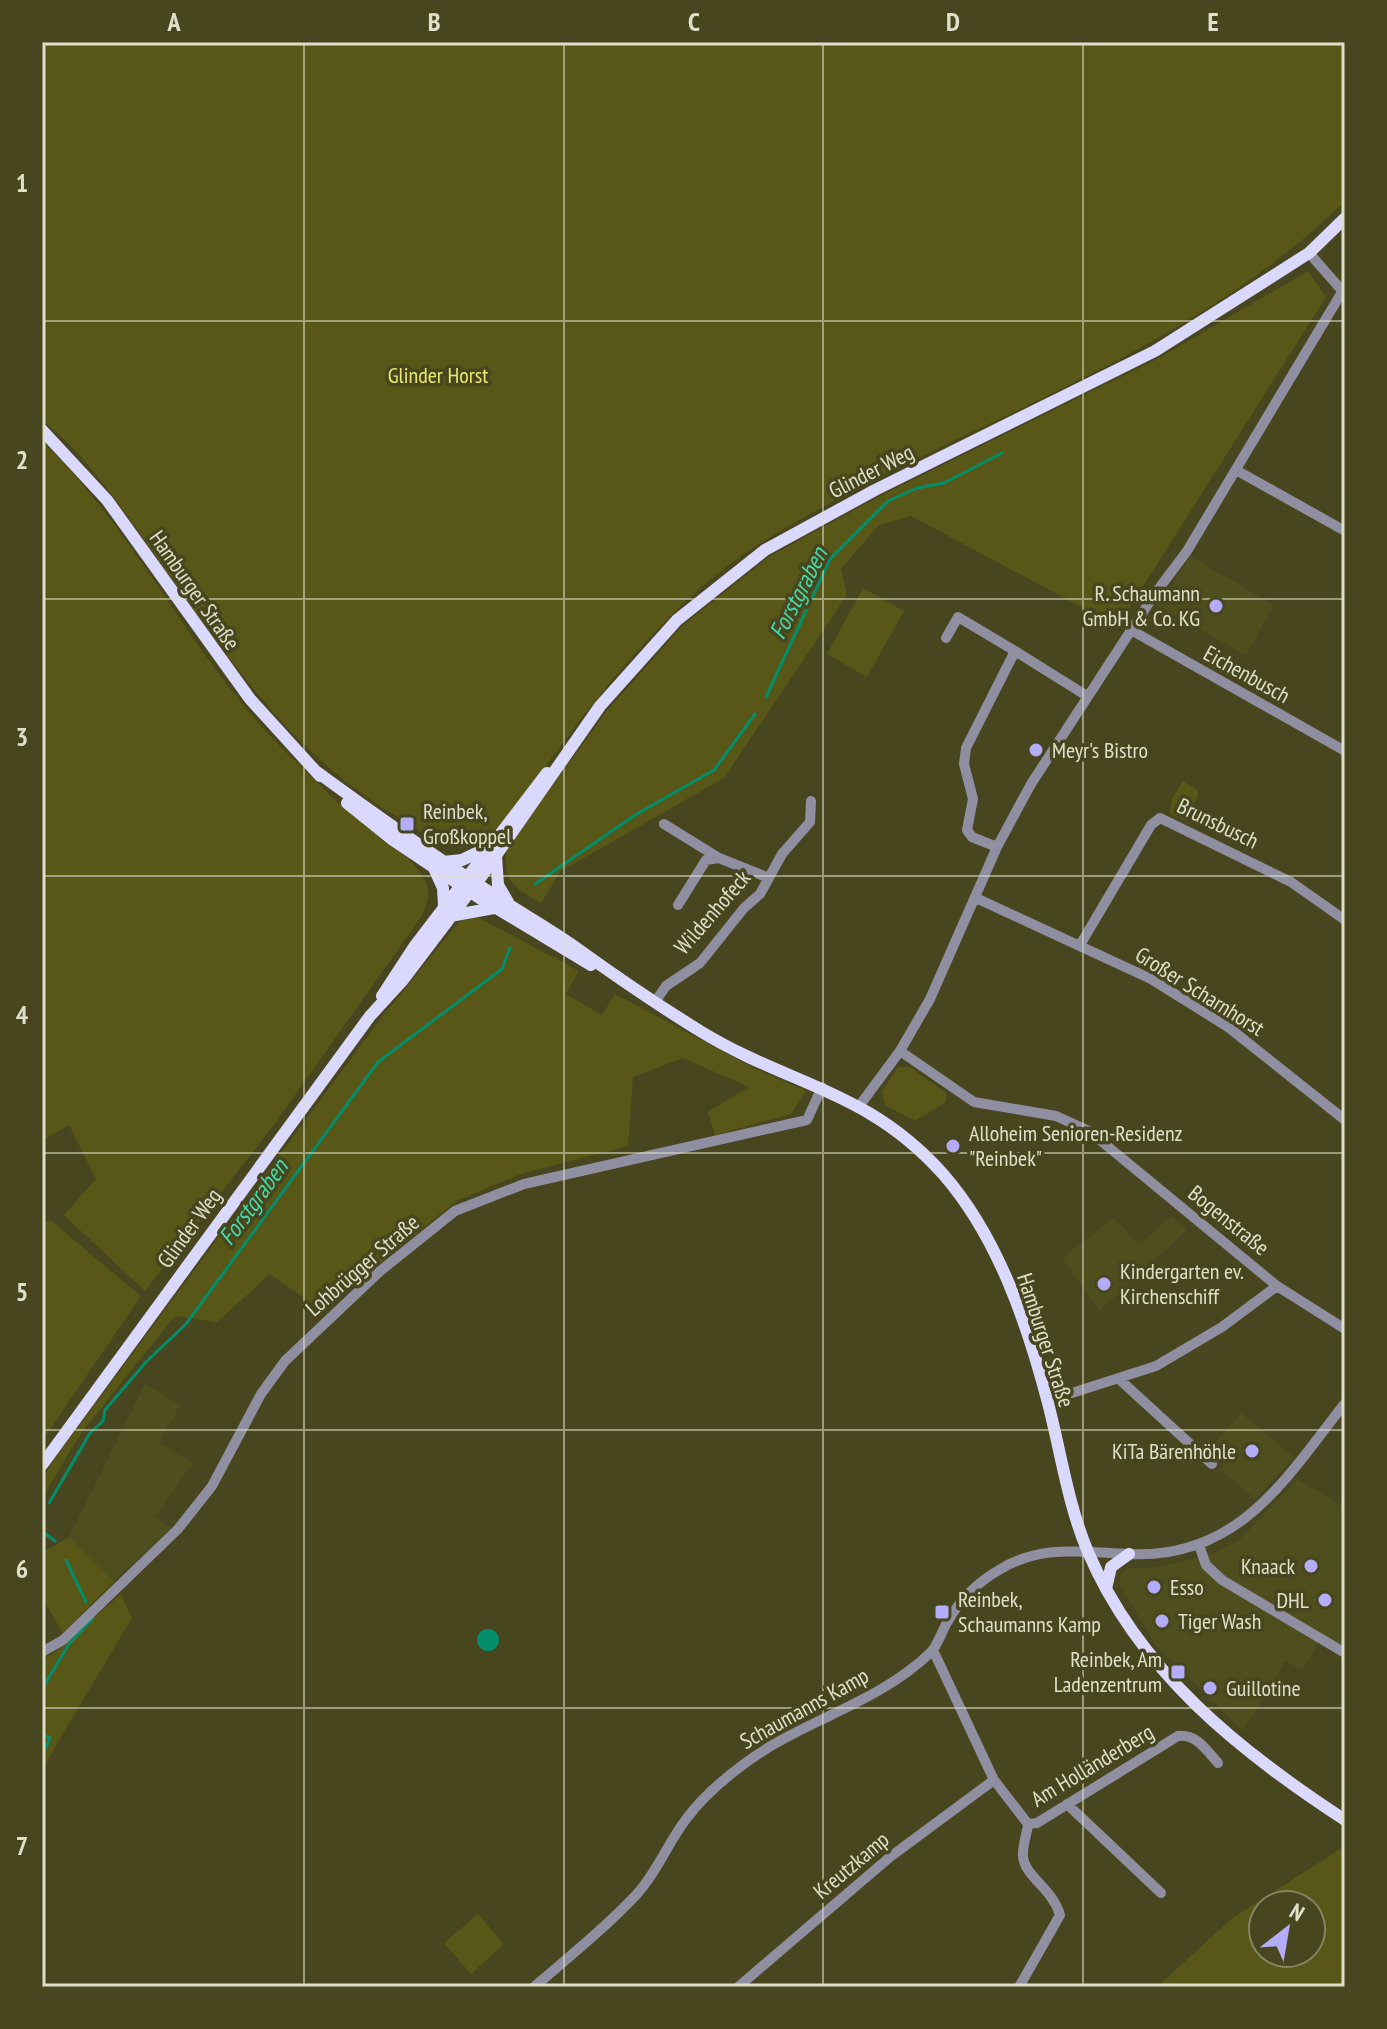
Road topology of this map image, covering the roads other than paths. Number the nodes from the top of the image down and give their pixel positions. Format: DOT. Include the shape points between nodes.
graph roads {
  1 [pos="1345,218"];
  2 [pos="1309,253"];
  3 [pos="1343,293"];
  4 [pos="42,430"];
  5 [pos="1236,470"];
  6 [pos="1345,531"];
  7 [pos="1131,630"];
  8 [pos="946,638"];
  9 [pos="1015,651"];
  10 [pos="1087,696"];
  11 [pos="1345,751"];
  12 [pos="811,801"];
  13 [pos="664,824"];
  14 [pos="997,847"];
  15 [pos="494,850"];
  16 [pos="719,858"];
  17 [pos="438,864"];
  18 [pos="769,878"];
  19 [pos="468,884"];
  20 [pos="976,898"];
  21 [pos="678,905"];
  22 [pos="494,908"];
  23 [pos="515,909"];
  24 [pos="447,911"];
  25 [pos="1345,920"];
  26 [pos="1080,945"];
  27 [pos="603,970"];
  28 [pos="655,1002"];
  29 [pos="900,1051"];
  30 [pos="822,1087"];
  31 [pos="860,1105"];
  32 [pos="1345,1120"];
  33 [pos="1277,1286"];
  34 [pos="1345,1329"];
  35 [pos="1119,1379"];
  36 [pos="1072,1393"];
  37 [pos="1345,1403"];
  38 [pos="1212,1464"];
  39 [pos="42,1465"];
  40 [pos="1199,1545"];
  41 [pos="1088,1551"];
  42 [pos="1129,1554"];
  43 [pos="1106,1589"];
  44 [pos="933,1650"];
  45 [pos="42,1652"];
  46 [pos="1345,1653"];
  47 [pos="1218,1763"];
  48 [pos="994,1780"];
  49 [pos="1067,1804"];
  50 [pos="1345,1820"];
  51 [pos="1028,1824"];
  52 [pos="1161,1893"];
  53 [pos="534,1987"];
  54 [pos="738,1987"];
  55 [pos="1019,1987"];
  1 -- 2 [label="main road, Glinder Weg"];
  2 -- 3 [label="street"];
  2 -- 15 [label="main road, Glinder Weg" via="1155,351 765,550 677,620 600,706"];
  3 -- 5 [label="street"];
  4 -- 17 [label="main road, Hamburger Straße" via="107,500 250,699 363,817"];
  5 -- 6 [label="street"];
  5 -- 7 [label="street"];
  7 -- 10 [label="street"];
  7 -- 11 [label="street, Eichenbusch"];
  8 -- 9 [label="street" via="958,617"];
  9 -- 10 [label="street"];
  9 -- 14 [label="street" via="964,756 973,788 967,830"];
  10 -- 14 [label="street"];
  12 -- 18 [label="street, Wildenhofeck" via="810,822"];
  13 -- 16 [label="street"];
  14 -- 20 [label="street"];
  15 -- 17 [label="main road"];
  15 -- 19 [label="main road, Glinder Weg"];
  15 -- 23 [label="main road" via="498,885"];
  16 -- 18 [label="street"];
  16 -- 21 [label="street" via="706,860"];
  17 -- 19 [label="main road, Hamburger Straße"];
  17 -- 24 [label="main road"];
  18 -- 28 [label="street, Wildenhofeck" via="700,963 666,986"];
  19 -- 22 [label="main road, Hamburger Straße"];
  19 -- 23 [label="main road, Hamburger Straße"];
  19 -- 24 [label="main road, Glinder Weg"];
  20 -- 26 [label="street, Großer Scharnhorst"];
  20 -- 29 [label="street"];
  22 -- 24 [label="main road"];
  22 -- 27 [label="main road, Hamburger Straße" via="575,959"];
  23 -- 27 [label="main road, Hamburger Straße"];
  24 -- 39 [label="main road, Glinder Weg" via="394,975 370,1016"];
  25 -- 26 [label="street, Brunsbusch" via="1291,882 1160,818"];
  26 -- 32 [label="street, Großer Scharnhorst" via="1151,979 1228,1027"];
  27 -- 28 [label="main road, Hamburger Straße"];
  28 -- 30 [label="main road, Hamburger Straße" via="727,1046"];
  29 -- 31 [label="street"];
  29 -- 33 [label="street, Bogenstraße" via="966,1098 1056,1116 1089,1131"];
  30 -- 31 [label="main road, Hamburger Straße"];
  30 -- 45 [label="street, Lohbrügger Straße" via="807,1120 524,1184 455,1211 379,1272 285,1361 261,1394 212,1486 178,1529 63,1640"];
  31 -- 41 [label="main road, Hamburger Straße" via="909,1139 942,1173 991,1244 1048,1401"];
  33 -- 34 [label="street, Bogenstraße"];
  33 -- 35 [label="street" via="1156,1366"];
  35 -- 36 [label="street"];
  35 -- 38 [label="street"];
  37 -- 40 [label="street, Schaumanns Kamp" via="1258,1508 1234,1528"];
  40 -- 42 [label="street, Schaumanns Kamp"];
  40 -- 46 [label="street" via="1206,1565 1222,1580"];
  41 -- 42 [label="street, Schaumanns Kamp"];
  41 -- 43 [label="main road, Hamburger Straße"];
  41 -- 44 [label="street, Schaumanns Kamp" via="1036,1553 997,1571 961,1603"];
  42 -- 43 [label="main road" via="1111,1567"];
  43 -- 50 [label="main road, Hamburger Straße" via="1141,1646 1189,1698 1270,1771"];
  44 -- 48 [label="street, Am Holländerberg"];
  44 -- 53 [label="street, Schaumanns Kamp" via="879,1691 743,1765 687,1817 638,1893"];
  47 -- 49 [label="street, Am Holländerberg" via="1196,1739 1178,1736"];
  48 -- 51 [label="street, Am Holländerberg"];
  48 -- 54 [label="street, Kreutzkamp" via="891,1855"];
  49 -- 51 [label="street, Am Holländerberg"];
  49 -- 52 [label="street"];
  51 -- 55 [label="street" via="1022,1858 1032,1876 1056,1898 1060,1915"];
}
